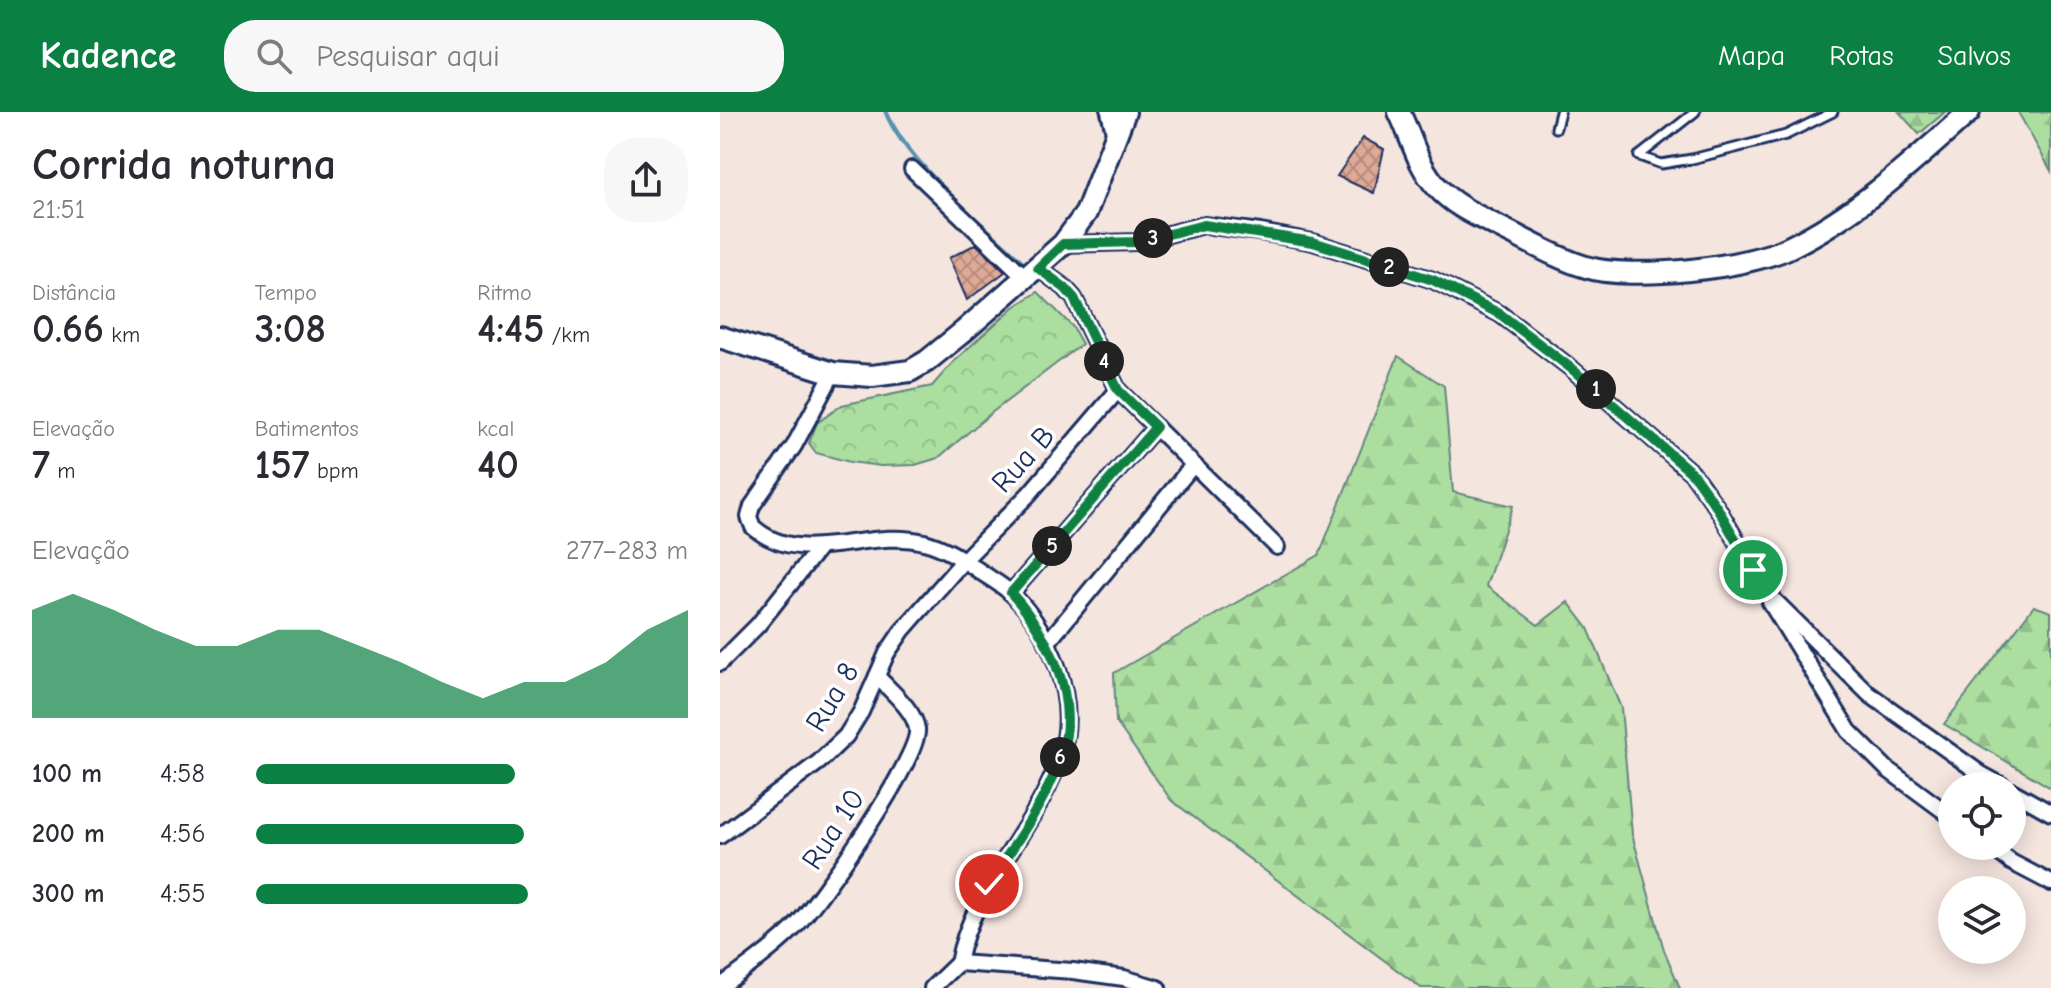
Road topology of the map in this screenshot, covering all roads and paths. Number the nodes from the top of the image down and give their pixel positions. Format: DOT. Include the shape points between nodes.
graph roads {
  1 [pos="1109,112"];
  2 [pos="1125,112"];
  3 [pos="1399,112"];
  4 [pos="1560,112"];
  5 [pos="1695,112"];
  6 [pos="1833,112"];
  7 [pos="1969,112"];
  8 [pos="1556,128"];
  9 [pos="1115,136"];
  10 [pos="912,169"];
  11 [pos="1063,244"];
  12 [pos="1032,273"];
  13 [pos="720,337"];
  14 [pos="833,373"];
  15 [pos="1118,390"];
  16 [pos="1156,427"];
  17 [pos="1193,465"];
  18 [pos="1277,547"];
  19 [pos="819,548"];
  20 [pos="964,560"];
  21 [pos="1011,593"];
  22 [pos="1768,594"];
  23 [pos="1047,643"];
  24 [pos="720,663"];
  25 [pos="877,676"];
  26 [pos="1978,772"];
  27 [pos="2026,799"];
  28 [pos="1938,807"];
  29 [pos="2051,813"];
  30 [pos="720,836"];
  31 [pos="2008,860"];
  32 [pos="2051,883"];
  33 [pos="958,963"];
  34 [pos="720,987"];
  35 [pos="932,988"];
  36 [pos="1158,988"];
  1 -- 9 [label="street"];
  2 -- 9 [label="main road"];
  3 -- 7 [label="main road" via="1414,154 1449,200 1586,268 1638,272 1717,265 1787,249 1836,222 1894,179"];
  4 -- 8 [label="lane"];
  5 -- 6 [label="lane" via="1639,156 1661,164 1692,159 1786,135"];
  9 -- 11 [label="main road" via="1086,213"];
  10 -- 12 [label="street"];
  11 -- 12 [label="main road"];
  11 -- 22 [label="street" via="1137,242 1204,225 1313,242 1433,280 1500,314 1693,474"];
  12 -- 14 [label="main road" via="910,371 872,376"];
  12 -- 15 [label="street" via="1074,298"];
  13 -- 14 [label="main road"];
  14 -- 19 [label="street" via="749,517 753,527 777,543"];
  15 -- 16 [label="street"];
  15 -- 20 [label="street, Rua B"];
  16 -- 17 [label="street"];
  16 -- 21 [label="street"];
  17 -- 18 [label="street"];
  17 -- 23 [label="street"];
  19 -- 20 [label="street" via="923,541"];
  19 -- 24 [label="street" via="758,625"];
  20 -- 21 [label="street"];
  20 -- 25 [label="street, Rua 8" via="902,631"];
  21 -- 23 [label="street"];
  22 -- 26 [label="street" via="1879,703"];
  22 -- 28 [label="street" via="1771,607 1849,731 1887,769"];
  23 -- 33 [label="street" via="1063,693 1063,750 1029,822 972,913"];
  25 -- 30 [label="street, Rua 8" via="835,748"];
  25 -- 34 [label="street, Rua 10" via="912,715 914,747 825,889 794,928"];
  27 -- 29 [label="street"];
  31 -- 32 [label="street"];
  33 -- 35 [label="street"];
  33 -- 36 [label="street" via="1073,971"];
}
